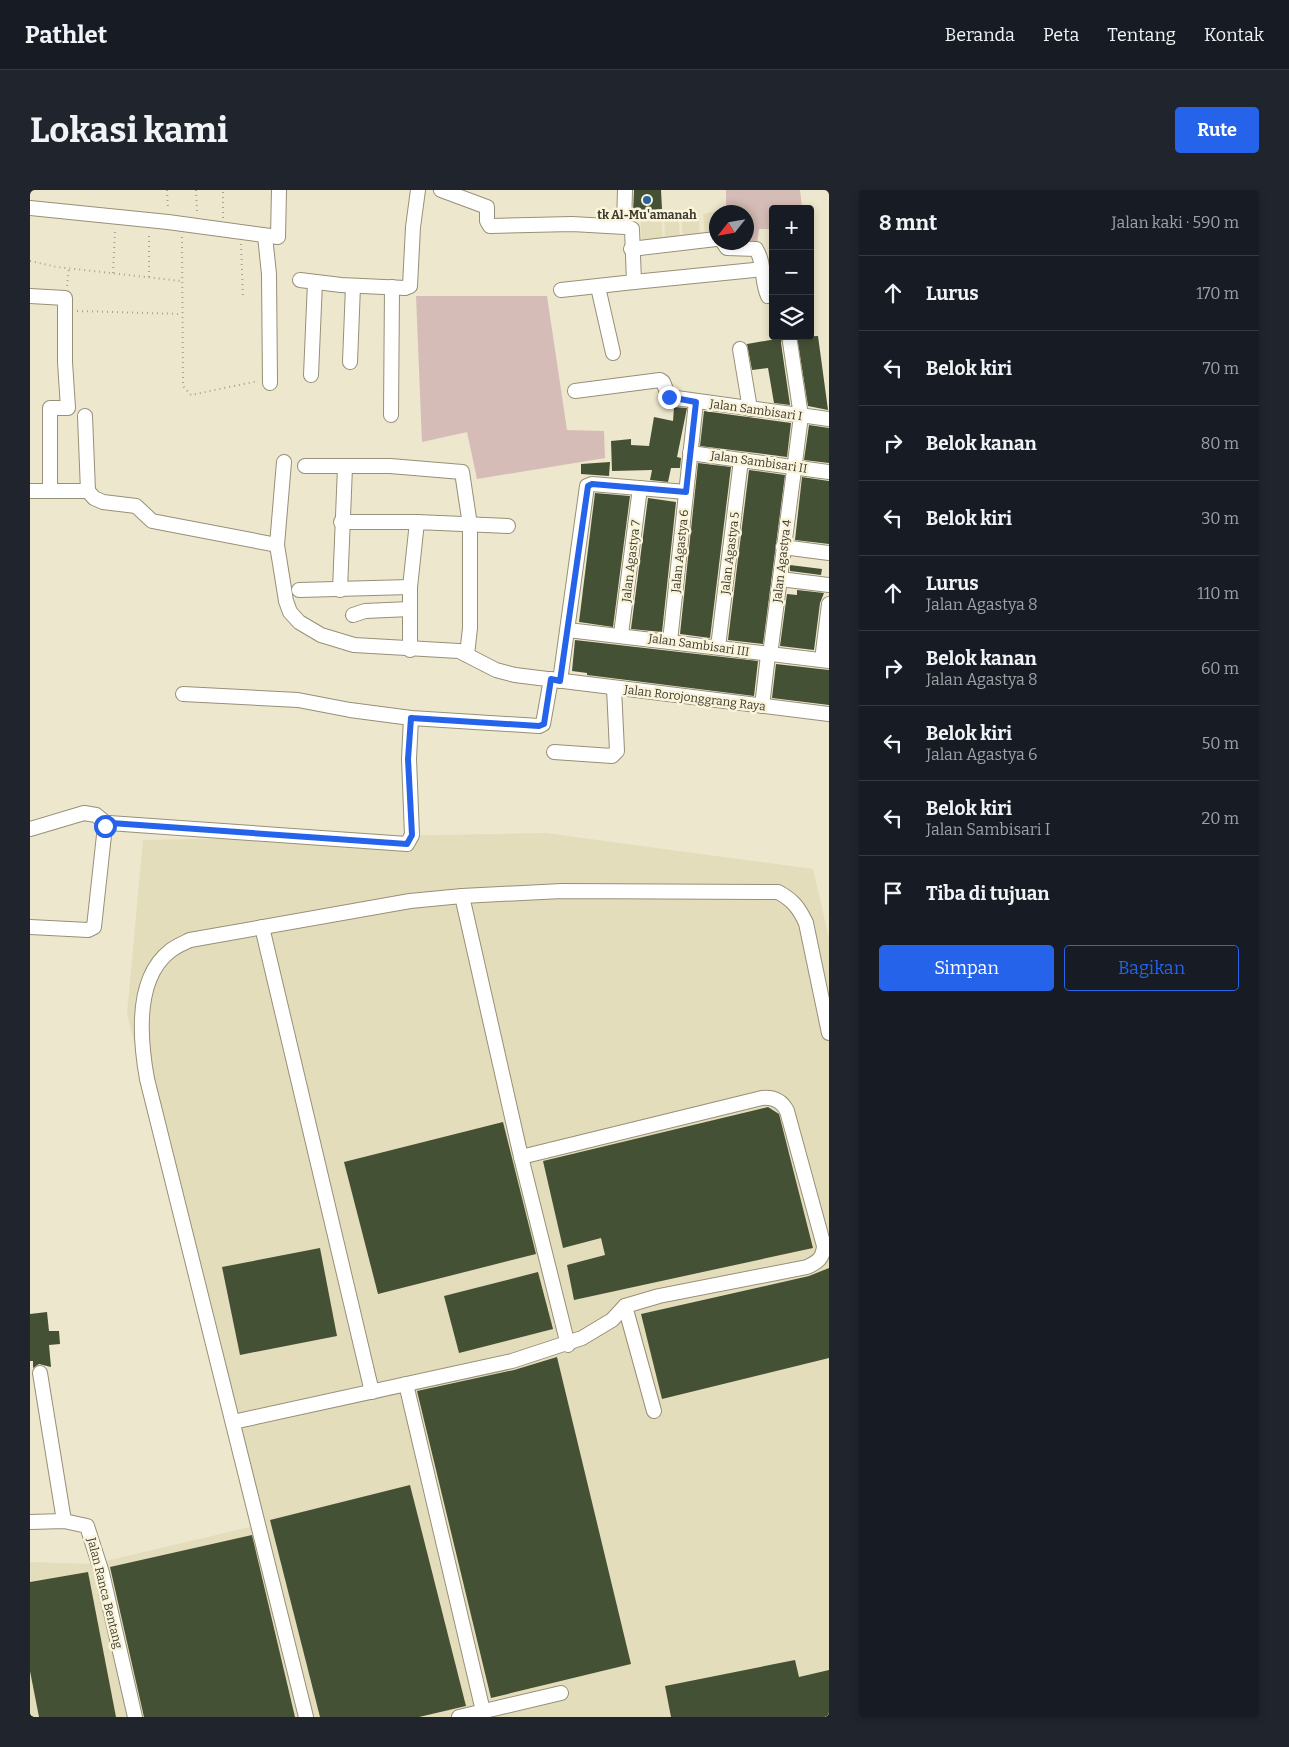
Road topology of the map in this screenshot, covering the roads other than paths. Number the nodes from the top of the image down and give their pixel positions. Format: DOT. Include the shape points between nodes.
graph roads {
  1 [pos="279,190"];
  2 [pos="418,190"];
  3 [pos="441,190"];
  4 [pos="625,190"];
  5 [pos="30,208"];
  6 [pos="625,227"];
  7 [pos="265,236"];
  8 [pos="709,241"];
  9 [pos="631,249"];
  10 [pos="754,249"];
  11 [pos="754,270"];
  12 [pos="300,280"];
  13 [pos="315,282"];
  14 [pos="634,282"];
  15 [pos="353,286"];
  16 [pos="392,287"];
  17 [pos="598,287"];
  18 [pos="562,290"];
  19 [pos="30,296"];
  20 [pos="769,296"];
  21 [pos="790,342"];
  22 [pos="740,349"];
  23 [pos="613,353"];
  24 [pos="350,362"];
  25 [pos="311,375"];
  26 [pos="270,383"];
  27 [pos="575,391"];
  28 [pos="696,402"];
  29 [pos="750,409"];
  30 [pos="391,415"];
  31 [pos="85,416"];
  32 [pos="801,416"];
  33 [pos="829,419"];
  34 [pos="690,453"];
  35 [pos="741,460"];
  36 [pos="284,462"];
  37 [pos="304,466"];
  38 [pos="345,467"];
  39 [pos="793,467"];
  40 [pos="829,472"];
  41 [pos="640,488"];
  42 [pos="50,490"];
  43 [pos="30,491"];
  44 [pos="88,491"];
  45 [pos="686,492"];
  46 [pos="341,522"];
  47 [pos="417,522"];
  48 [pos="470,526"];
  49 [pos="508,526"];
  50 [pos="277,545"];
  51 [pos="783,547"];
  52 [pos="829,553"];
  53 [pos="780,579"];
  54 [pos="829,585"];
  55 [pos="410,587"];
  56 [pos="299,590"];
  57 [pos="340,590"];
  58 [pos="829,604"];
  59 [pos="410,609"];
  60 [pos="353,615"];
  61 [pos="568,630"];
  62 [pos="621,634"];
  63 [pos="670,641"];
  64 [pos="718,647"];
  65 [pos="410,650"];
  66 [pos="467,655"];
  67 [pos="769,655"];
  68 [pos="826,661"];
  69 [pos="556,680"];
  70 [pos="614,688"];
  71 [pos="184,694"];
  72 [pos="762,706"];
  73 [pos="829,714"];
  74 [pos="411,718"];
  75 [pos="554,752"];
  76 [pos="107,824"];
  77 [pos="30,828"];
  78 [pos="462,896"];
  79 [pos="30,927"];
  80 [pos="262,928"];
  81 [pos="829,1033"];
  82 [pos="521,1157"];
  83 [pos="625,1306"];
  84 [pos="568,1344"];
  85 [pos="40,1373"];
  86 [pos="406,1384"];
  87 [pos="372,1392"];
  88 [pos="654,1411"];
  89 [pos="232,1422"];
  90 [pos="64,1521"];
  91 [pos="30,1522"];
  92 [pos="561,1693"];
  93 [pos="483,1711"];
  94 [pos="136,1717"];
  95 [pos="306,1717"];
  96 [pos="460,1717"];
  1 -- 7 [label="street" via="278,237"];
  2 -- 16 [label="street" via="412,227 410,286"];
  3 -- 6 [label="street" via="484,205 490,226 572,224"];
  4 -- 6 [label="street"];
  5 -- 7 [label="street"];
  6 -- 9 [label="street" via="632,229"];
  7 -- 26 [label="street" via="269,274"];
  8 -- 9 [label="street"];
  9 -- 14 [label="street"];
  10 -- 20 [label="street" via="760,255 765,290"];
  11 -- 14 [label="street"];
  12 -- 13 [label="street"];
  13 -- 15 [label="street"];
  13 -- 25 [label="street"];
  14 -- 17 [label="street"];
  15 -- 16 [label="street"];
  15 -- 24 [label="street"];
  16 -- 30 [label="street"];
  17 -- 18 [label="street"];
  17 -- 23 [label="street"];
  19 -- 42 [label="street" via="64,304 68,408 50,408"];
  21 -- 32 [label="street, Jalan Agastya 4"];
  22 -- 29 [label="street"];
  27 -- 28 [label="street, Jalan Sambisari I" via="660,380 664,382 669,397"];
  28 -- 29 [label="street, Jalan Sambisari I"];
  28 -- 34 [label="street, Jalan Agastya 6"];
  29 -- 32 [label="street, Jalan Sambisari I"];
  31 -- 44 [label="street"];
  32 -- 33 [label="street, Jalan Sambisari I"];
  32 -- 39 [label="street, Jalan Agastya 4"];
  34 -- 35 [label="street, Jalan Sambisari II"];
  34 -- 45 [label="street, Jalan Agastya 6"];
  35 -- 39 [label="street, Jalan Sambisari II"];
  35 -- 64 [label="street, Jalan Agastya 5"];
  36 -- 50 [label="street, Jalan Rorojonggrang Raya"];
  37 -- 38 [label="street"];
  38 -- 46 [label="street"];
  38 -- 48 [label="street" via="390,466 459,471 464,475"];
  39 -- 40 [label="street, Jalan Sambisari II"];
  39 -- 51 [label="street, Jalan Agastya 4"];
  41 -- 45 [label="street"];
  41 -- 61 [label="street" via="588,486"];
  41 -- 62 [label="street, Jalan Agastya 7"];
  42 -- 43 [label="street"];
  42 -- 44 [label="street"];
  44 -- 50 [label="street" via="103,502 136,506 152,521"];
  45 -- 63 [label="street, Jalan Agastya 6"];
  46 -- 47 [label="street"];
  46 -- 57 [label="street"];
  47 -- 48 [label="street"];
  47 -- 55 [label="street"];
  48 -- 49 [label="street"];
  48 -- 66 [label="street"];
  50 -- 65 [label="street, Jalan Rorojonggrang Raya" via="286,601 299,622 321,635 354,645"];
  51 -- 52 [label="street"];
  51 -- 53 [label="street, Jalan Agastya 4"];
  53 -- 54 [label="street"];
  53 -- 67 [label="street, Jalan Agastya 4"];
  55 -- 57 [label="street"];
  55 -- 59 [label="street"];
  56 -- 57 [label="street"];
  58 -- 68 [label="street"];
  59 -- 60 [label="street" via="365,611"];
  59 -- 65 [label="street"];
  61 -- 62 [label="street, Jalan Sambisari III"];
  61 -- 69 [label="street"];
  62 -- 63 [label="street, Jalan Sambisari III"];
  63 -- 64 [label="street, Jalan Sambisari III"];
  64 -- 67 [label="street, Jalan Sambisari III"];
  65 -- 66 [label="street, Jalan Rorojonggrang Raya" via="448,650"];
  66 -- 69 [label="street, Jalan Rorojonggrang Raya" via="504,673"];
  67 -- 68 [label="street, Jalan Sambisari III"];
  67 -- 72 [label="street, Jalan Agastya 4"];
  69 -- 70 [label="street, Jalan Rorojonggrang Raya"];
  69 -- 74 [label="street" via="544,724 539,726"];
  70 -- 72 [label="street, Jalan Rorojonggrang Raya"];
  70 -- 75 [label="street" via="615,754"];
  71 -- 74 [label="street" via="298,700"];
  72 -- 73 [label="street, Jalan Rorojonggrang Raya"];
  74 -- 76 [label="street" via="408,759 412,835 407,844"];
  76 -- 77 [label="street" via="96,815 84,813"];
  76 -- 79 [label="street" via="94,927 88,930"];
  78 -- 80 [label="street" via="410,901"];
  78 -- 81 [label="street" via="562,891 778,892 792,900 806,923"];
  78 -- 82 [label="street"];
  80 -- 87 [label="street"];
  80 -- 89 [label="street" via="190,940 170,951 153,971 142,1017 147,1079"];
  82 -- 83 [label="street" via="762,1098 772,1098 783,1104 824,1246 820,1259 807,1267 659,1296"];
  82 -- 84 [label="street"];
  83 -- 84 [label="street" via="598,1330"];
  83 -- 88 [label="street"];
  84 -- 86 [label="street" via="512,1361"];
  85 -- 90 [label="street"];
  86 -- 87 [label="street"];
  86 -- 93 [label="street"];
  87 -- 89 [label="street"];
  89 -- 95 [label="street"];
  90 -- 91 [label="street, Jalan Ranca Bentang"];
  90 -- 94 [label="street, Jalan Ranca Bentang" via="83,1524 89,1531"];
  92 -- 93 [label="street"];
  93 -- 96 [label="street"];
}
